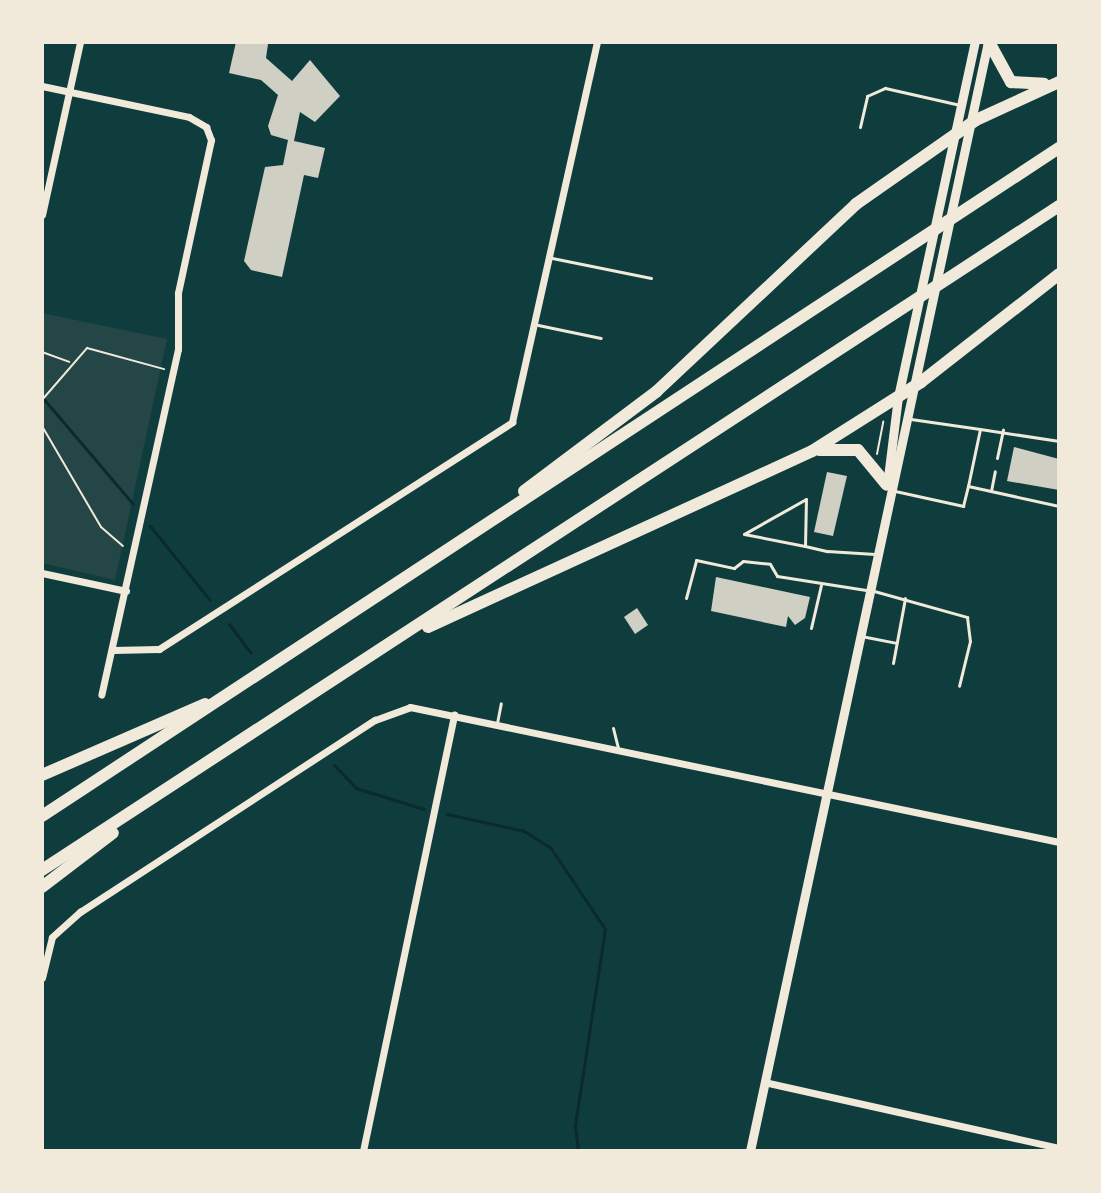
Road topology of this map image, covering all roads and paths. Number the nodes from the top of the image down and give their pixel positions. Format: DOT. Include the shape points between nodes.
graph roads {
  1 [pos="80,42"];
  2 [pos="597,42"];
  3 [pos="975,42"];
  4 [pos="989,42"];
  5 [pos="1059,82"];
  6 [pos="42,86"];
  7 [pos="69,92"];
  8 [pos="960,105"];
  9 [pos="976,120"];
  10 [pos="860,127"];
  11 [pos="952,141"];
  12 [pos="1059,148"];
  13 [pos="1059,206"];
  14 [pos="42,215"];
  15 [pos="552,258"];
  16 [pos="1059,274"];
  17 [pos="651,278"];
  18 [pos="538,325"];
  19 [pos="601,338"];
  20 [pos="42,352"];
  21 [pos="70,362"];
  22 [pos="173,372"];
  23 [pos="921,382"];
  24 [pos="898,397"];
  25 [pos="42,400"];
  26 [pos="911,419"];
  27 [pos="883,421"];
  28 [pos="42,426"];
  29 [pos="980,429"];
  30 [pos="1003,429"];
  31 [pos="1059,441"];
  32 [pos="812,451"];
  33 [pos="876,455"];
  34 [pos="997,458"];
  35 [pos="995,471"];
  36 [pos="968,486"];
  37 [pos="889,487"];
  38 [pos="991,491"];
  39 [pos="1059,506"];
  40 [pos="805,546"];
  41 [pos="134,553"];
  42 [pos="875,554"];
  43 [pos="428,562"];
  44 [pos="42,573"];
  45 [pos="821,585"];
  46 [pos="868,590"];
  47 [pos="126,591"];
  48 [pos="686,598"];
  49 [pos="905,598"];
  50 [pos="811,628"];
  51 [pos="858,635"];
  52 [pos="896,643"];
  53 [pos="113,650"];
  54 [pos="372,655"];
  55 [pos="893,663"];
  56 [pos="959,686"];
  57 [pos="237,690"];
  58 [pos="101,695"];
  59 [pos="501,703"];
  60 [pos="454,714"];
  61 [pos="497,723"];
  62 [pos="613,728"];
  63 [pos="619,750"];
  64 [pos="210,760"];
  65 [pos="42,775"];
  66 [pos="823,793"];
  67 [pos="42,816"];
  68 [pos="1059,842"];
  69 [pos="42,870"];
  70 [pos="42,887"];
  71 [pos="42,978"];
  72 [pos="764,1082"];
  73 [pos="1059,1148"];
  74 [pos="363,1151"];
  75 [pos="750,1151"];
  1 -- 7 [label="street"];
  2 -- 15 [label="street"];
  3 -- 8 [label="street"];
  4 -- 5 [label="highway" via="1011,82"];
  4 -- 9 [label="street"];
  5 -- 9 [label="highway"];
  6 -- 7 [label="street"];
  7 -- 14 [label="street"];
  7 -- 22 [label="street" via="189,117 209,131 178,293"];
  8 -- 10 [label="lane" via="885,88 867,96"];
  8 -- 11 [label="street"];
  9 -- 11 [label="highway"];
  9 -- 23 [label="street"];
  11 -- 24 [label="street"];
  11 -- 43 [label="highway" via="856,204 657,391"];
  12 -- 43 [label="highway"];
  13 -- 54 [label="highway"];
  15 -- 17 [label="lane"];
  15 -- 18 [label="street"];
  16 -- 23 [label="highway"];
  18 -- 19 [label="lane"];
  18 -- 53 [label="street" via="522,403 502,429 159,649"];
  20 -- 21 [label="path"];
  21 -- 22 [label="path" via="91,347"];
  21 -- 25 [label="path"];
  22 -- 41 [label="street"];
  23 -- 24 [label="highway"];
  23 -- 26 [label="street"];
  24 -- 32 [label="highway"];
  24 -- 37 [label="street"];
  26 -- 29 [label="lane"];
  26 -- 37 [label="street"];
  27 -- 33 [label="path"];
  28 -- 41 [label="path" via="101,527"];
  29 -- 30 [label="lane"];
  29 -- 36 [label="lane"];
  30 -- 31 [label="lane"];
  30 -- 34 [label="lane"];
  32 -- 37 [label="highway" via="858,450"];
  32 -- 54 [label="highway" via="582,551"];
  35 -- 38 [label="lane"];
  36 -- 37 [label="lane" via="963,506"];
  36 -- 38 [label="lane"];
  37 -- 42 [label="street"];
  38 -- 39 [label="lane"];
  40 -- 40 [label="lane" via="790,543 744,534 806,499"];
  40 -- 42 [label="lane"];
  41 -- 47 [label="street"];
  42 -- 46 [label="street"];
  43 -- 57 [label="highway"];
  44 -- 47 [label="street"];
  45 -- 46 [label="lane"];
  45 -- 48 [label="lane" via="777,576 770,564 743,561 734,568 696,560"];
  45 -- 50 [label="lane"];
  46 -- 49 [label="lane"];
  46 -- 51 [label="street"];
  47 -- 53 [label="street"];
  49 -- 52 [label="lane"];
  49 -- 56 [label="lane" via="967,617 970,641"];
  51 -- 52 [label="lane"];
  51 -- 66 [label="street"];
  52 -- 55 [label="lane"];
  53 -- 58 [label="street"];
  54 -- 64 [label="highway"];
  57 -- 65 [label="highway"];
  57 -- 67 [label="highway"];
  59 -- 61 [label="lane"];
  60 -- 61 [label="street"];
  60 -- 71 [label="street" via="394,710 80,912 52,937"];
  60 -- 74 [label="street"];
  61 -- 63 [label="street"];
  62 -- 63 [label="lane"];
  63 -- 66 [label="street"];
  64 -- 69 [label="highway"];
  64 -- 70 [label="highway"];
  66 -- 68 [label="street"];
  66 -- 72 [label="street"];
  72 -- 73 [label="street"];
  72 -- 75 [label="street"];
}
